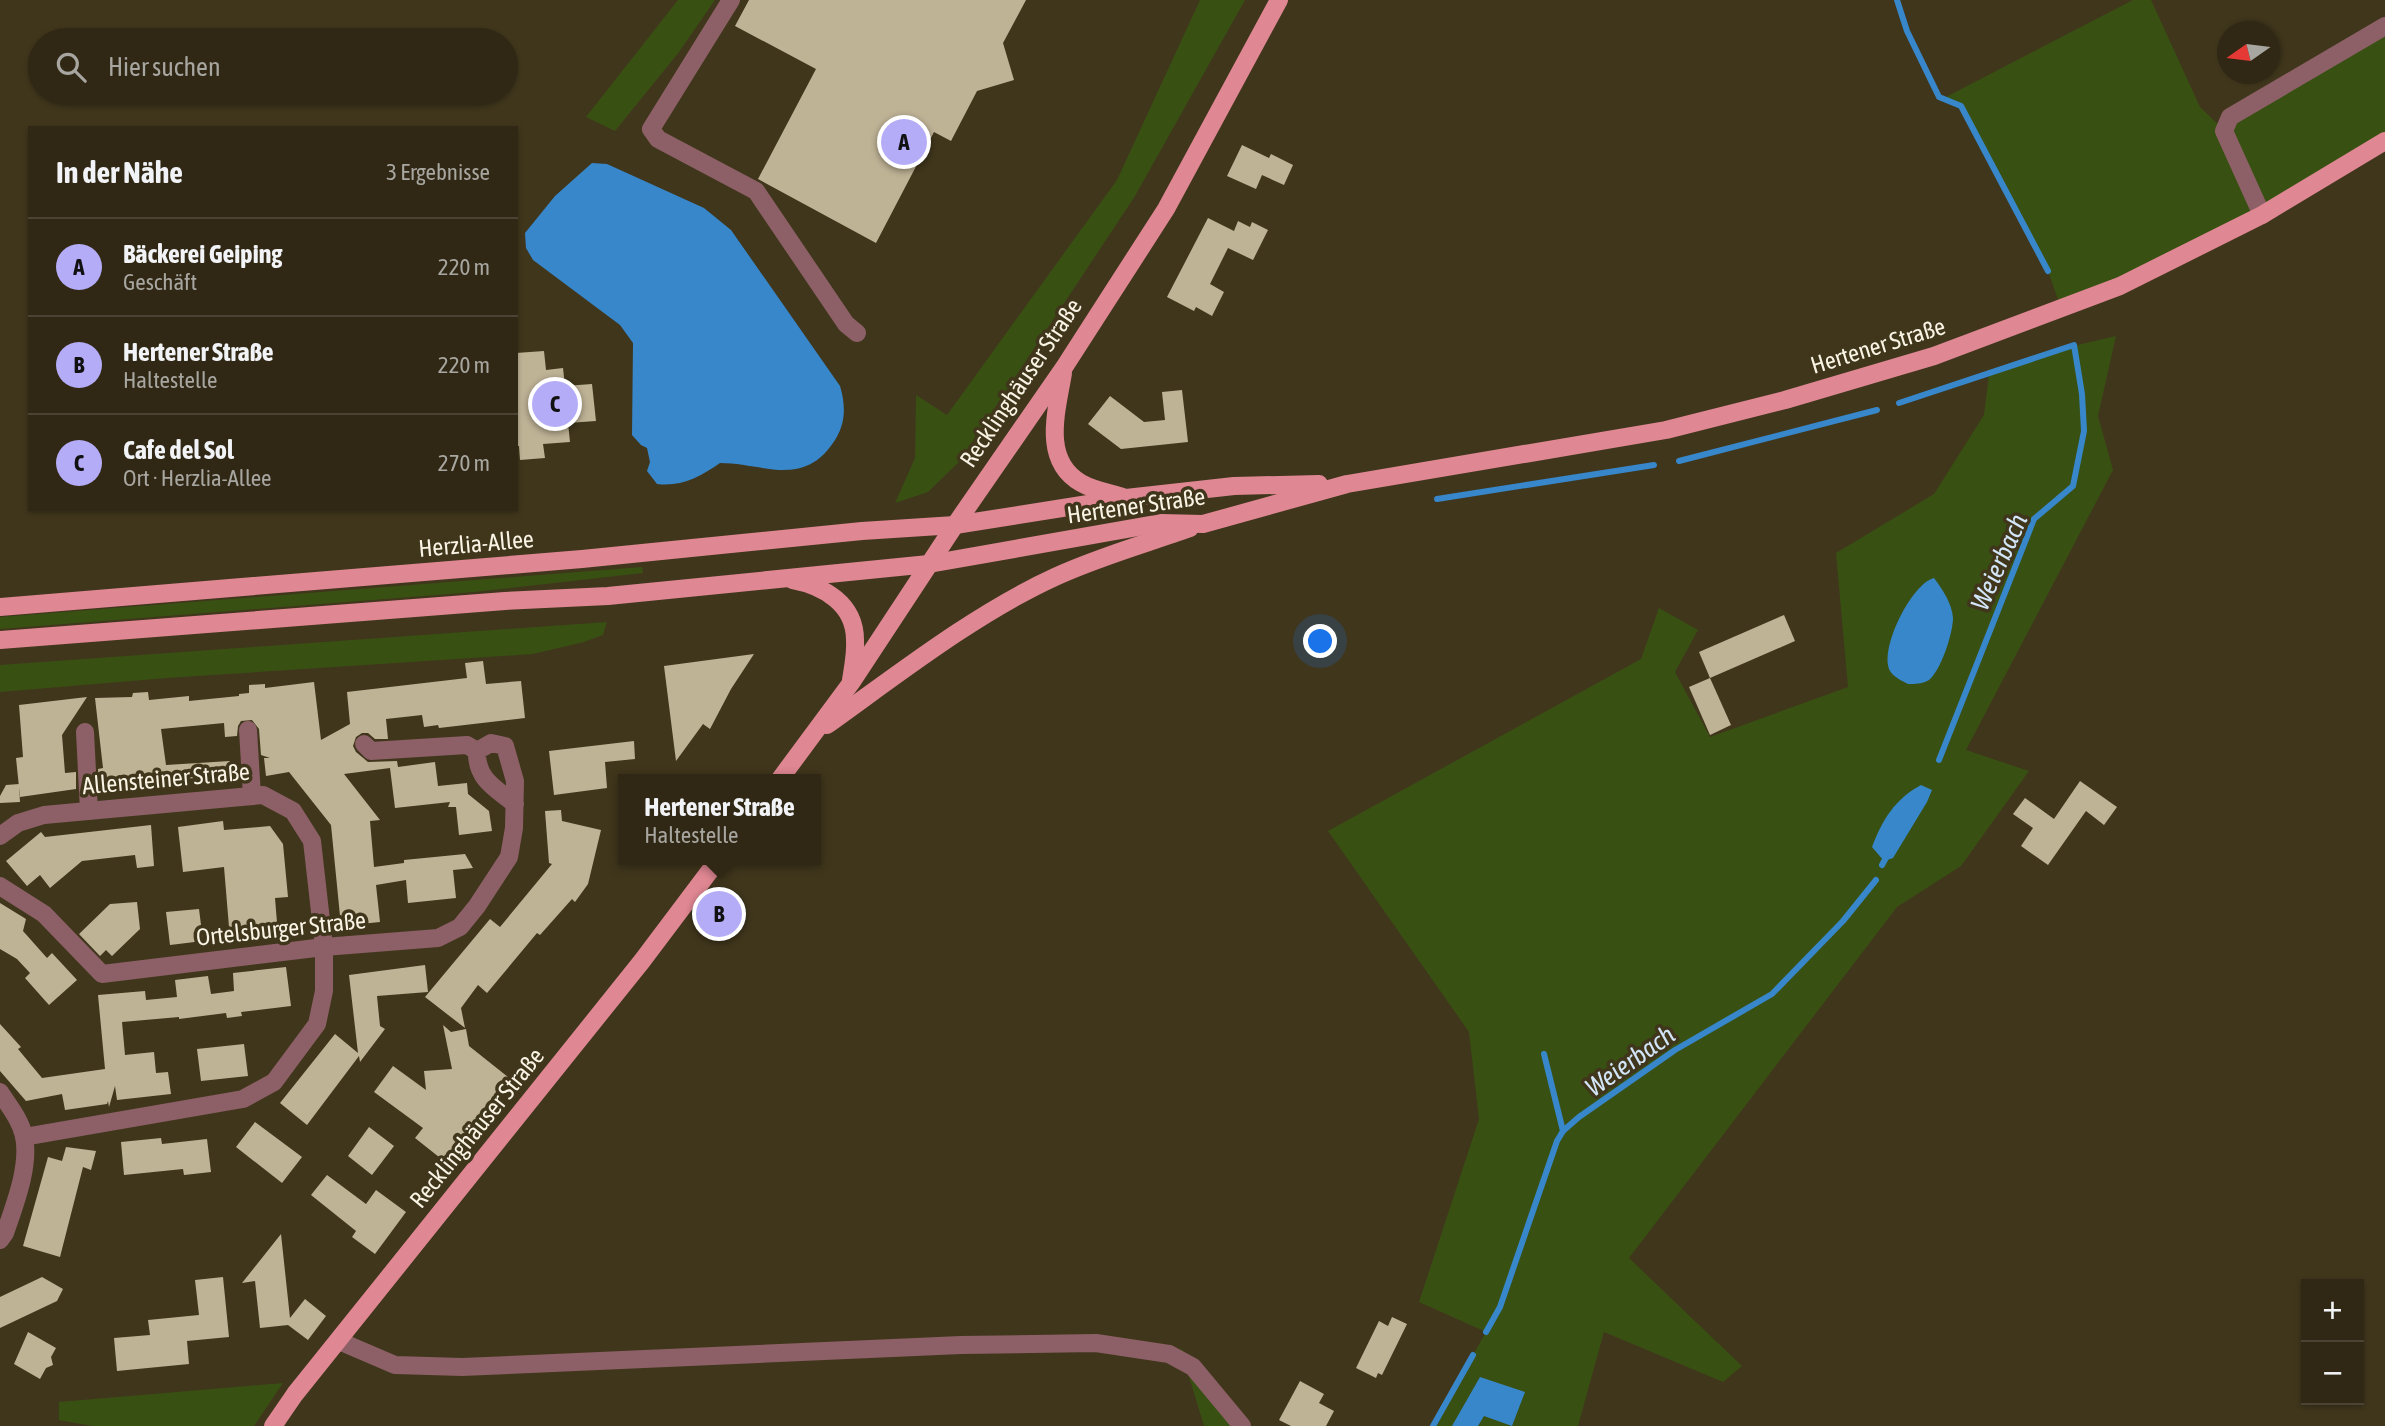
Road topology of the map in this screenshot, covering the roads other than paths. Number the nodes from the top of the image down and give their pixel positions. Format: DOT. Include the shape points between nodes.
graph roads {
  1 [pos="731,0"];
  2 [pos="1279,0"];
  3 [pos="2385,26"];
  4 [pos="2385,141"];
  5 [pos="2262,215"];
  6 [pos="857,333"];
  7 [pos="1065,366"];
  8 [pos="1348,484"];
  9 [pos="1126,498"];
  10 [pos="1203,524"];
  11 [pos="955,525"];
  12 [pos="929,564"];
  13 [pos="775,577"];
  14 [pos="0,607"];
  15 [pos="0,640"];
  16 [pos="851,683"];
  17 [pos="248,730"];
  18 [pos="85,732"];
  19 [pos="815,733"];
  20 [pos="364,744"];
  21 [pos="477,751"];
  22 [pos="784,774"];
  23 [pos="252,796"];
  24 [pos="515,804"];
  25 [pos="89,811"];
  26 [pos="0,835"];
  27 [pos="714,865"];
  28 [pos="0,886"];
  29 [pos="324,947"];
  30 [pos="0,1092"];
  31 [pos="24,1137"];
  32 [pos="0,1240"];
  33 [pos="339,1341"];
  34 [pos="273,1426"];
  35 [pos="1242,1426"];
  1 -- 6 [label="street" via="651,128 658,139 756,191 846,324"];
  2 -- 7 [label="main road, Recklinghäuser Straße" via="1166,209"];
  3 -- 5 [label="street" via="2230,117 2224,131"];
  4 -- 5 [label="main road, Hertener Straße"];
  5 -- 8 [label="main road, Hertener Straße" via="2120,286 1910,364 1666,430"];
  7 -- 9 [label="main road" via="1053,442 1061,465 1081,483"];
  7 -- 11 [label="main road, Recklinghäuser Straße"];
  8 -- 9 [label="main road, Hertener Straße" via="1234,486"];
  8 -- 10 [label="main road, Hertener Straße"];
  9 -- 11 [label="main road, Hertener Straße"];
  10 -- 12 [label="main road, Hertener Straße" via="1161,523"];
  10 -- 19 [label="main road" via="1055,577 1011,600"];
  11 -- 12 [label="main road, Recklinghäuser Straße"];
  11 -- 14 [label="main road, Herzlia-Allee"];
  12 -- 13 [label="main road"];
  12 -- 16 [label="main road, Recklinghäuser Straße"];
  13 -- 15 [label="main road" via="608,596"];
  13 -- 16 [label="main road" via="828,591 850,613 856,639"];
  16 -- 19 [label="main road, Recklinghäuser Straße"];
  17 -- 23 [label="street"];
  18 -- 25 [label="street"];
  19 -- 22 [label="main road, Recklinghäuser Straße"];
  20 -- 21 [label="street" via="371,751 467,745"];
  21 -- 24 [label="street" via="477,766 486,780"];
  21 -- 24 [label="street, Ortelsburger Straße" via="491,743 505,746"];
  23 -- 25 [label="street, Allensteiner Straße"];
  23 -- 29 [label="street, Allensteiner Straße" via="263,795 293,811 312,841"];
  24 -- 29 [label="street, Ortelsburger Straße" via="509,857 460,927 438,938"];
  25 -- 26 [label="street, Allensteiner Straße" via="44,815"];
  27 -- 33 [label="main road, Recklinghäuser Straße"];
  28 -- 29 [label="street, Ortelsburger Straße" via="44,914 102,974"];
  29 -- 31 [label="street, Allensteiner Straße" via="324,991 317,1024 274,1082 243,1099"];
  30 -- 31 [label="street"];
  31 -- 32 [label="street" via="23,1178"];
  33 -- 34 [label="main road, Recklinghäuser Straße"];
  33 -- 35 [label="street" via="395,1365 462,1367 1096,1343 1169,1354 1193,1367"];
}
